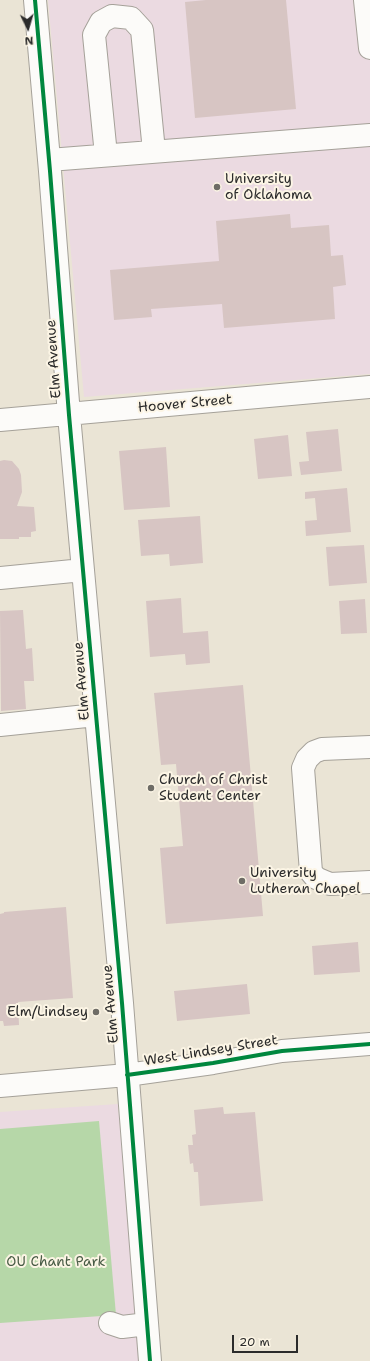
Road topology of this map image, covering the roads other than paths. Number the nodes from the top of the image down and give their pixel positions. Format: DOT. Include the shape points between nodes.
graph roads {
  1 [pos="365,0"];
  2 [pos="35,3"];
  3 [pos="370,48"];
  4 [pos="370,135"];
  5 [pos="154,151"];
  6 [pos="106,155"];
  7 [pos="49,160"];
  8 [pos="370,387"];
  9 [pos="69,415"];
  10 [pos="0,420"];
  11 [pos="83,570"];
  12 [pos="0,578"];
  13 [pos="96,715"];
  14 [pos="0,725"];
  15 [pos="370,747"];
  16 [pos="370,882"];
  17 [pos="370,1044"];
  18 [pos="127,1075"];
  19 [pos="0,1086"];
  20 [pos="110,1323"];
  21 [pos="147,1324"];
  22 [pos="150,1361"];
  1 -- 3 [label="street"];
  2 -- 7 [label="street, Elm Avenue"];
  4 -- 5 [label="street"];
  5 -- 6 [label="street"];
  5 -- 6 [label="street" via="142,30 131,18 112,16 102,22 94,35"];
  6 -- 7 [label="street"];
  7 -- 9 [label="street, Elm Avenue"];
  8 -- 9 [label="street, Hoover Street"];
  9 -- 10 [label="street, Hoover Street"];
  9 -- 11 [label="street, Elm Avenue"];
  11 -- 12 [label="street"];
  11 -- 13 [label="street, Elm Avenue"];
  13 -- 14 [label="street"];
  13 -- 18 [label="street, Elm Avenue"];
  15 -- 16 [label="street" via="314,752 303,768 311,872 316,878 330,884"];
  17 -- 18 [label="street, West Lindsey Street" via="282,1051 213,1064"];
  18 -- 19 [label="street, West Lindsey Street"];
  18 -- 21 [label="street, Elm Avenue"];
  20 -- 21 [label="street" via="122,1327"];
  21 -- 22 [label="street, Elm Avenue"];
}
